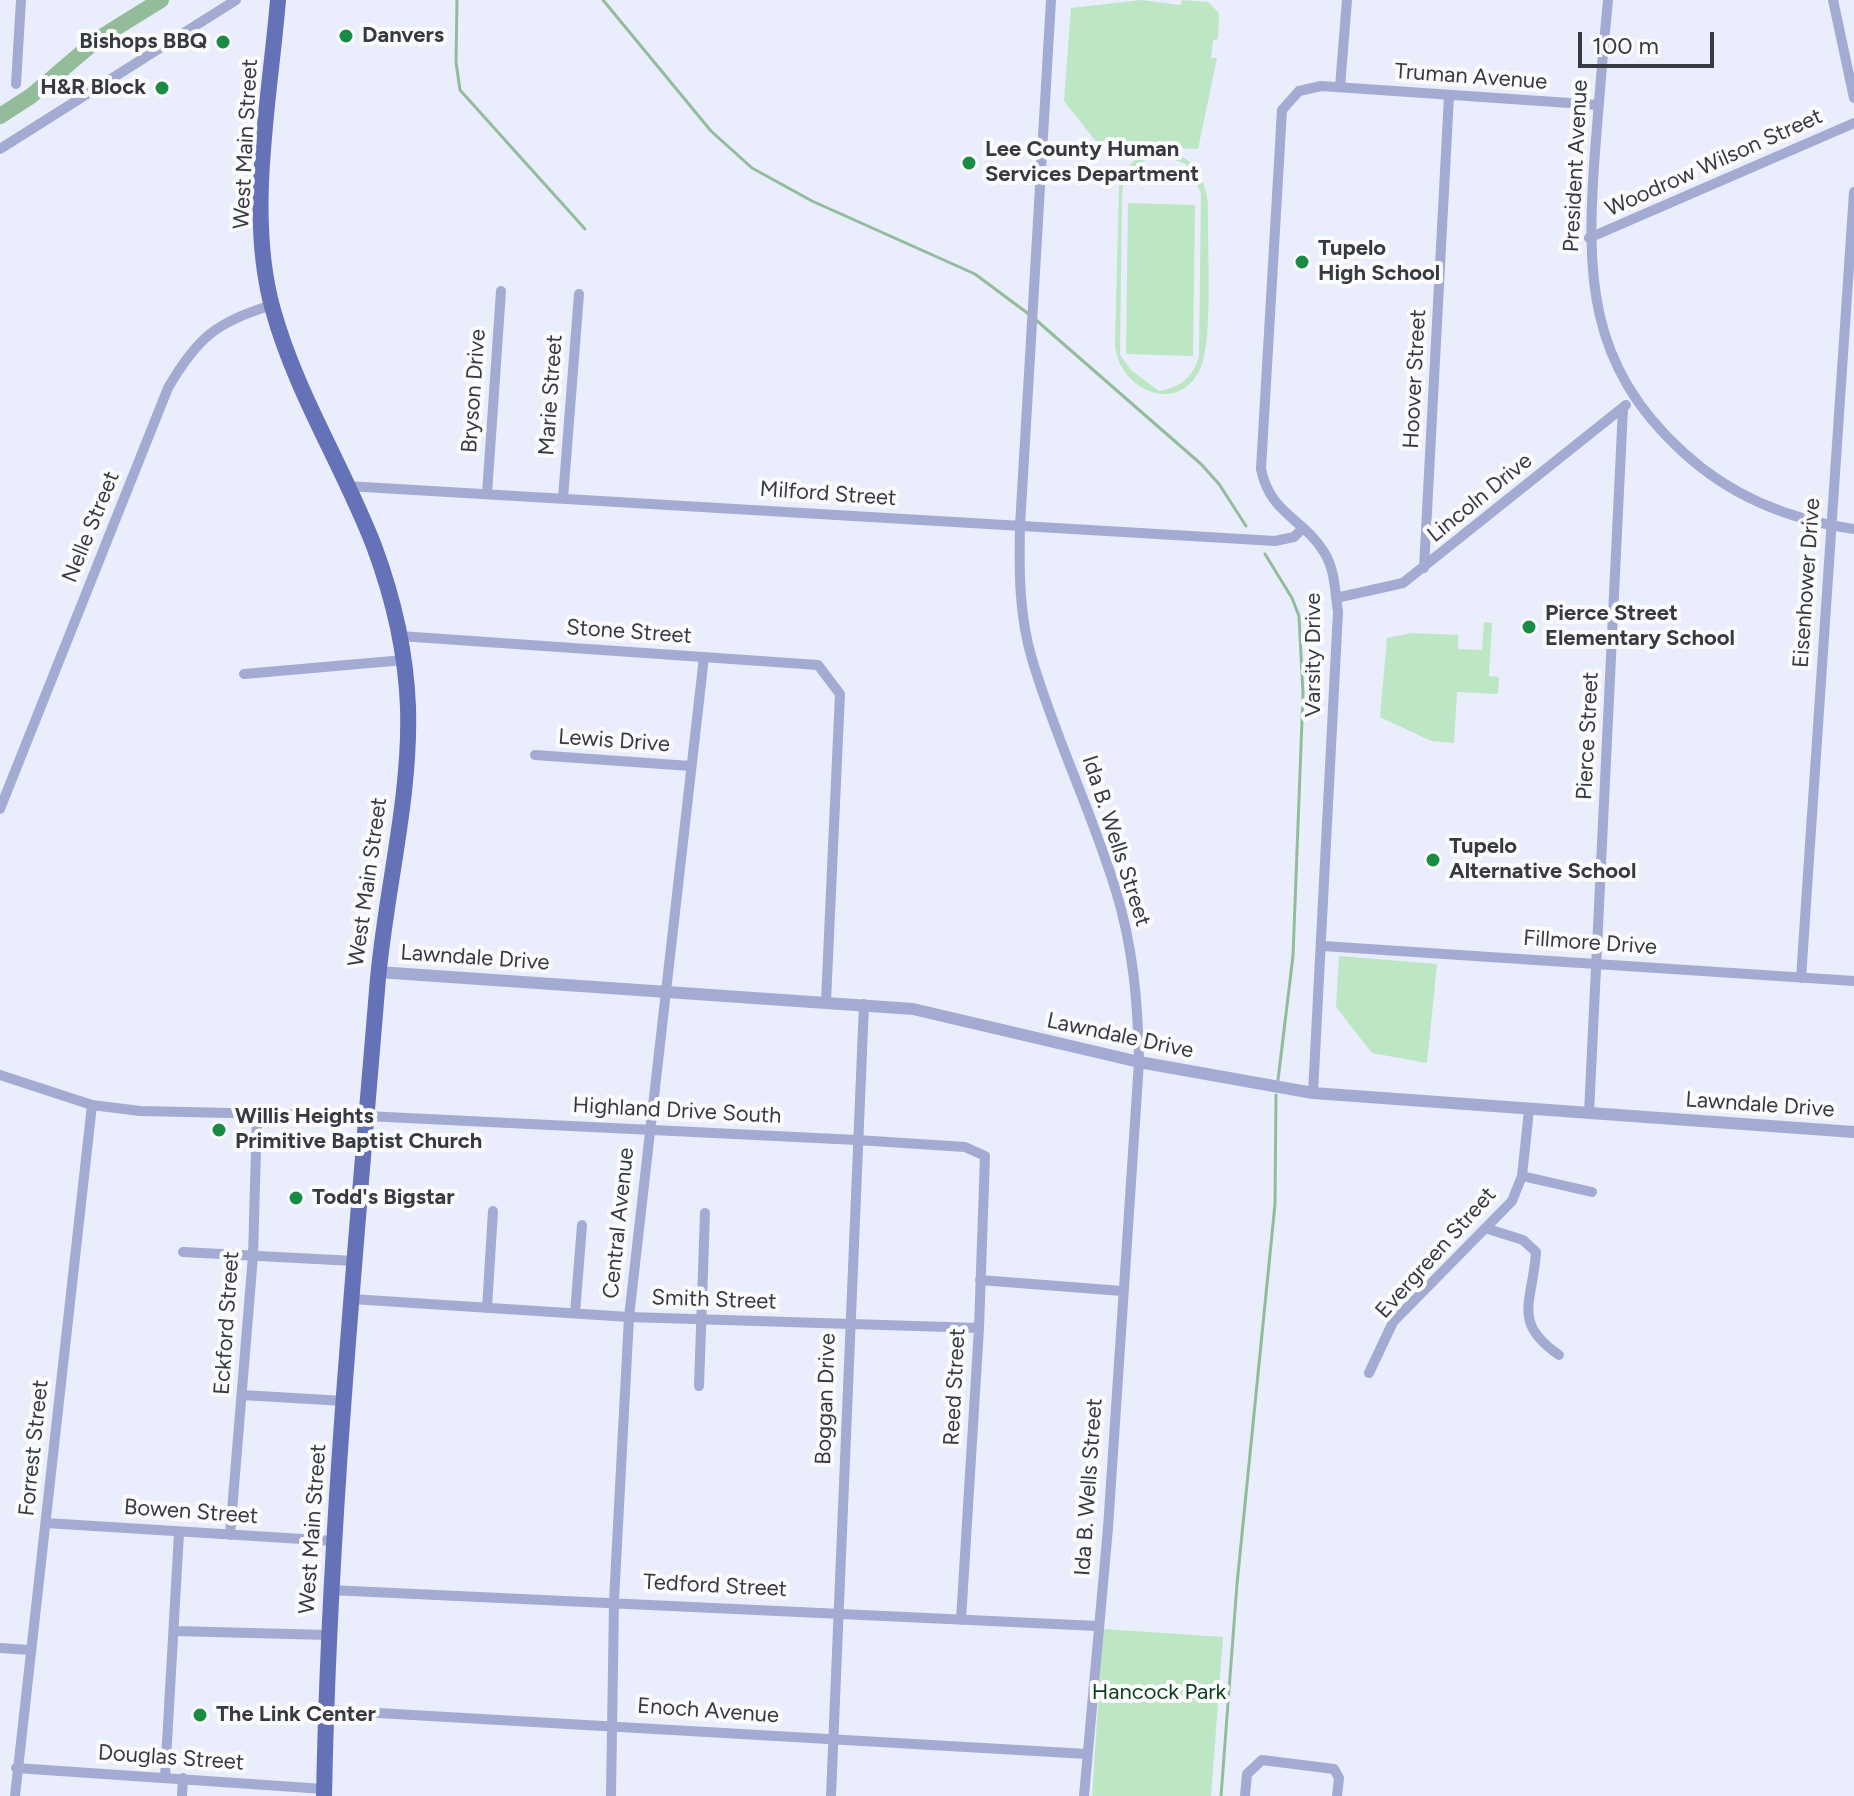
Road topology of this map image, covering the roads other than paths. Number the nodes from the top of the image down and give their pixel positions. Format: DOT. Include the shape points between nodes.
graph roads {
  1 [pos="21,0"];
  2 [pos="236,0"];
  3 [pos="278,0"];
  4 [pos="1051,0"];
  5 [pos="1347,0"];
  6 [pos="1608,0"];
  7 [pos="1833,0"];
  8 [pos="16,84"];
  9 [pos="1340,87"];
  10 [pos="1449,96"];
  11 [pos="1854,98"];
  12 [pos="1599,105"];
  13 [pos="1854,123"];
  14 [pos="0,149"];
  15 [pos="1854,192"];
  16 [pos="1589,238"];
  17 [pos="501,291"];
  18 [pos="579,294"];
  19 [pos="272,305"];
  20 [pos="1634,399"];
  21 [pos="1623,408"];
  22 [pos="347,486"];
  23 [pos="487,494"];
  24 [pos="563,498"];
  25 [pos="1831,525"];
  26 [pos="1020,526"];
  27 [pos="1302,529"];
  28 [pos="1854,529"];
  29 [pos="1424,568"];
  30 [pos="1336,598"];
  31 [pos="400,636"];
  32 [pos="704,657"];
  33 [pos="404,660"];
  34 [pos="244,674"];
  35 [pos="535,755"];
  36 [pos="690,766"];
  37 [pos="0,809"];
  38 [pos="1323,946"];
  39 [pos="1597,964"];
  40 [pos="378,972"];
  41 [pos="1801,978"];
  42 [pos="1854,981"];
  43 [pos="666,992"];
  44 [pos="826,1001"];
  45 [pos="864,1004"];
  46 [pos="1139,1062"];
  47 [pos="0,1075"];
  48 [pos="1313,1093"];
  49 [pos="92,1105"];
  50 [pos="1529,1110"];
  51 [pos="1589,1113"];
  52 [pos="257,1114"];
  53 [pos="366,1116"];
  54 [pos="650,1129"];
  55 [pos="1854,1132"];
  56 [pos="857,1140"];
  57 [pos="985,1156"];
  58 [pos="1522,1176"];
  59 [pos="1592,1192"];
  60 [pos="493,1211"];
  61 [pos="705,1213"];
  62 [pos="582,1225"];
  63 [pos="1488,1229"];
  64 [pos="183,1252"];
  65 [pos="253,1256"];
  66 [pos="354,1261"];
  67 [pos="980,1280"];
  68 [pos="1122,1291"];
  69 [pos="352,1299"];
  70 [pos="487,1308"];
  71 [pos="575,1313"];
  72 [pos="629,1317"];
  73 [pos="702,1319"];
  74 [pos="848,1324"];
  75 [pos="979,1328"];
  76 [pos="1559,1355"];
  77 [pos="1369,1373"];
  78 [pos="699,1386"];
  79 [pos="242,1395"];
  80 [pos="344,1401"];
  81 [pos="46,1523"];
  82 [pos="179,1533"];
  83 [pos="230,1535"];
  84 [pos="334,1541"];
  85 [pos="330,1590"];
  86 [pos="614,1601"];
  87 [pos="838,1612"];
  88 [pos="961,1620"];
  89 [pos="1097,1626"];
  90 [pos="174,1631"];
  91 [pos="328,1635"];
  92 [pos="0,1648"];
  93 [pos="30,1650"];
  94 [pos="326,1710"];
  95 [pos="611,1724"];
  96 [pos="831,1741"];
  97 [pos="1087,1754"];
  98 [pos="16,1768"];
  99 [pos="165,1777"];
  100 [pos="183,1778"];
  101 [pos="324,1792"];
  102 [pos="15,1796"];
  103 [pos="182,1796"];
  104 [pos="611,1796"];
  105 [pos="831,1796"];
  106 [pos="1084,1796"];
  107 [pos="1245,1796"];
  108 [pos="1337,1796"];
  1 -- 8 [label="street"];
  2 -- 14 [label="street"];
  3 -- 19 [label="main road, West Main Street" via="261,203"];
  4 -- 26 [label="street, Ida B. Wells Street"];
  5 -- 9 [label="street"];
  6 -- 12 [label="street, President Avenue"];
  7 -- 11 [label="street"];
  9 -- 10 [label="street, Truman Avenue"];
  9 -- 27 [label="street, Varsity Drive" via="1299,91 1279,122 1260,456 1269,494"];
  10 -- 12 [label="street, Truman Avenue"];
  10 -- 29 [label="street, Hoover Street"];
  12 -- 16 [label="street, President Avenue"];
  13 -- 16 [label="street, Woodrow Wilson Street"];
  15 -- 25 [label="street, Eisenhower Drive"];
  16 -- 20 [label="street, President Avenue" via="1593,284 1608,344"];
  17 -- 23 [label="street, Bryson Drive"];
  18 -- 24 [label="street, Marie Street"];
  19 -- 22 [label="main road, West Main Street" via="290,365"];
  19 -- 37 [label="street, Nelle Street" via="235,316 204,336 168,388"];
  20 -- 21 [label="street, Lincoln Drive"];
  20 -- 25 [label="street, President Avenue" via="1690,459 1737,493 1785,514"];
  21 -- 29 [label="street, Lincoln Drive"];
  21 -- 39 [label="street, Pierce Street"];
  22 -- 23 [label="street, Milford Street"];
  22 -- 31 [label="main road, West Main Street" via="375,549"];
  23 -- 24 [label="street, Milford Street"];
  24 -- 26 [label="street, Milford Street"];
  25 -- 28 [label="street, President Avenue"];
  25 -- 41 [label="street, Eisenhower Drive"];
  26 -- 27 [label="street, Milford Street" via="1275,541 1294,537"];
  26 -- 46 [label="street, Ida B. Wells Street" via="1020,588 1031,657 1116,889 1137,988"];
  27 -- 30 [label="street, Varsity Drive" via="1324,552"];
  29 -- 30 [label="street, Lincoln Drive" via="1384,590"];
  30 -- 38 [label="street, Varsity Drive"];
  31 -- 32 [label="street, Stone Street"];
  31 -- 33 [label="main road, West Main Street"];
  32 -- 36 [label="street, Central Avenue"];
  32 -- 44 [label="street, Stone Street" via="818,665 840,694"];
  33 -- 34 [label="street"];
  33 -- 40 [label="main road, West Main Street" via="406,763"];
  35 -- 36 [label="street, Lewis Drive"];
  36 -- 43 [label="street, Central Avenue"];
  38 -- 39 [label="street, Fillmore Drive"];
  38 -- 48 [label="street, Varsity Drive"];
  39 -- 41 [label="street, Fillmore Drive"];
  39 -- 51 [label="street, Pierce Street"];
  40 -- 43 [label="street, Lawndale Drive"];
  40 -- 53 [label="main road, West Main Street"];
  41 -- 42 [label="street, Fillmore Drive"];
  43 -- 44 [label="street, Lawndale Drive"];
  43 -- 54 [label="street, Central Avenue"];
  44 -- 45 [label="street, Lawndale Drive"];
  45 -- 46 [label="street, Lawndale Drive" via="913,1009"];
  45 -- 56 [label="street, Boggan Drive"];
  46 -- 48 [label="street, Lawndale Drive"];
  46 -- 68 [label="street, Ida B. Wells Street"];
  47 -- 49 [label="street, Highland Drive South"];
  48 -- 50 [label="street, Lawndale Drive"];
  49 -- 52 [label="street, Highland Drive South"];
  49 -- 81 [label="street, Forrest Street"];
  50 -- 51 [label="street, Lawndale Drive"];
  50 -- 58 [label="street, Evergreen Street"];
  51 -- 55 [label="street, Lawndale Drive"];
  52 -- 53 [label="street, Highland Drive South"];
  52 -- 65 [label="street, Eckford Street"];
  53 -- 54 [label="street, Highland Drive South"];
  53 -- 66 [label="main road, West Main Street"];
  54 -- 56 [label="street, Highland Drive South"];
  54 -- 72 [label="street, Central Avenue"];
  56 -- 57 [label="street, Highland Drive South" via="965,1147"];
  56 -- 74 [label="street, Boggan Drive"];
  57 -- 67 [label="street, Reed Street"];
  58 -- 59 [label="street"];
  58 -- 63 [label="street, Evergreen Street" via="1512,1201"];
  60 -- 70 [label="street"];
  61 -- 73 [label="street"];
  62 -- 71 [label="street"];
  63 -- 76 [label="street" via="1523,1240 1536,1252 1528,1314 1531,1330"];
  63 -- 77 [label="street, Evergreen Street" via="1393,1322"];
  64 -- 65 [label="street"];
  65 -- 66 [label="street"];
  65 -- 79 [label="street, Eckford Street"];
  66 -- 69 [label="main road, West Main Street"];
  67 -- 68 [label="street"];
  67 -- 75 [label="street, Reed Street"];
  68 -- 89 [label="street, Ida B. Wells Street"];
  69 -- 70 [label="street, Smith Street"];
  69 -- 80 [label="main road, West Main Street"];
  70 -- 71 [label="street, Smith Street"];
  71 -- 72 [label="street, Smith Street"];
  72 -- 73 [label="street, Smith Street"];
  72 -- 86 [label="street, Central Avenue"];
  73 -- 74 [label="street, Smith Street"];
  73 -- 78 [label="street"];
  74 -- 75 [label="street, Smith Street"];
  74 -- 87 [label="street, Boggan Drive"];
  75 -- 88 [label="street, Reed Street"];
  79 -- 80 [label="street"];
  79 -- 83 [label="street, Eckford Street"];
  80 -- 84 [label="main road, West Main Street"];
  81 -- 82 [label="street, Bowen Street"];
  81 -- 93 [label="street, Forrest Street"];
  82 -- 83 [label="street, Bowen Street"];
  82 -- 90 [label="street"];
  83 -- 84 [label="street, Bowen Street"];
  84 -- 85 [label="main road, West Main Street"];
  85 -- 86 [label="street, Tedford Street"];
  85 -- 91 [label="main road, West Main Street"];
  86 -- 87 [label="street, Tedford Street"];
  86 -- 95 [label="street, Central Avenue"];
  87 -- 88 [label="street, Tedford Street"];
  87 -- 96 [label="street, Boggan Drive"];
  88 -- 89 [label="street, Tedford Street"];
  89 -- 97 [label="street, Ida B. Wells Street"];
  90 -- 91 [label="street"];
  90 -- 99 [label="street"];
  91 -- 94 [label="main road, West Main Street"];
  92 -- 93 [label="street"];
  93 -- 98 [label="street, Forrest Street"];
  94 -- 95 [label="street, Enoch Avenue"];
  94 -- 101 [label="main road, West Main Street"];
  95 -- 96 [label="street, Enoch Avenue"];
  95 -- 104 [label="street, Central Avenue"];
  96 -- 97 [label="street, Enoch Avenue"];
  96 -- 105 [label="street, Boggan Drive"];
  97 -- 106 [label="street, Ida B. Wells Street"];
  98 -- 99 [label="street, Douglas Street"];
  98 -- 102 [label="street, Forrest Street"];
  99 -- 100 [label="street, Douglas Street"];
  100 -- 101 [label="street, Douglas Street"];
  100 -- 103 [label="street"];
  107 -- 108 [label="street" via="1247,1774 1262,1760 1334,1769"];
}
